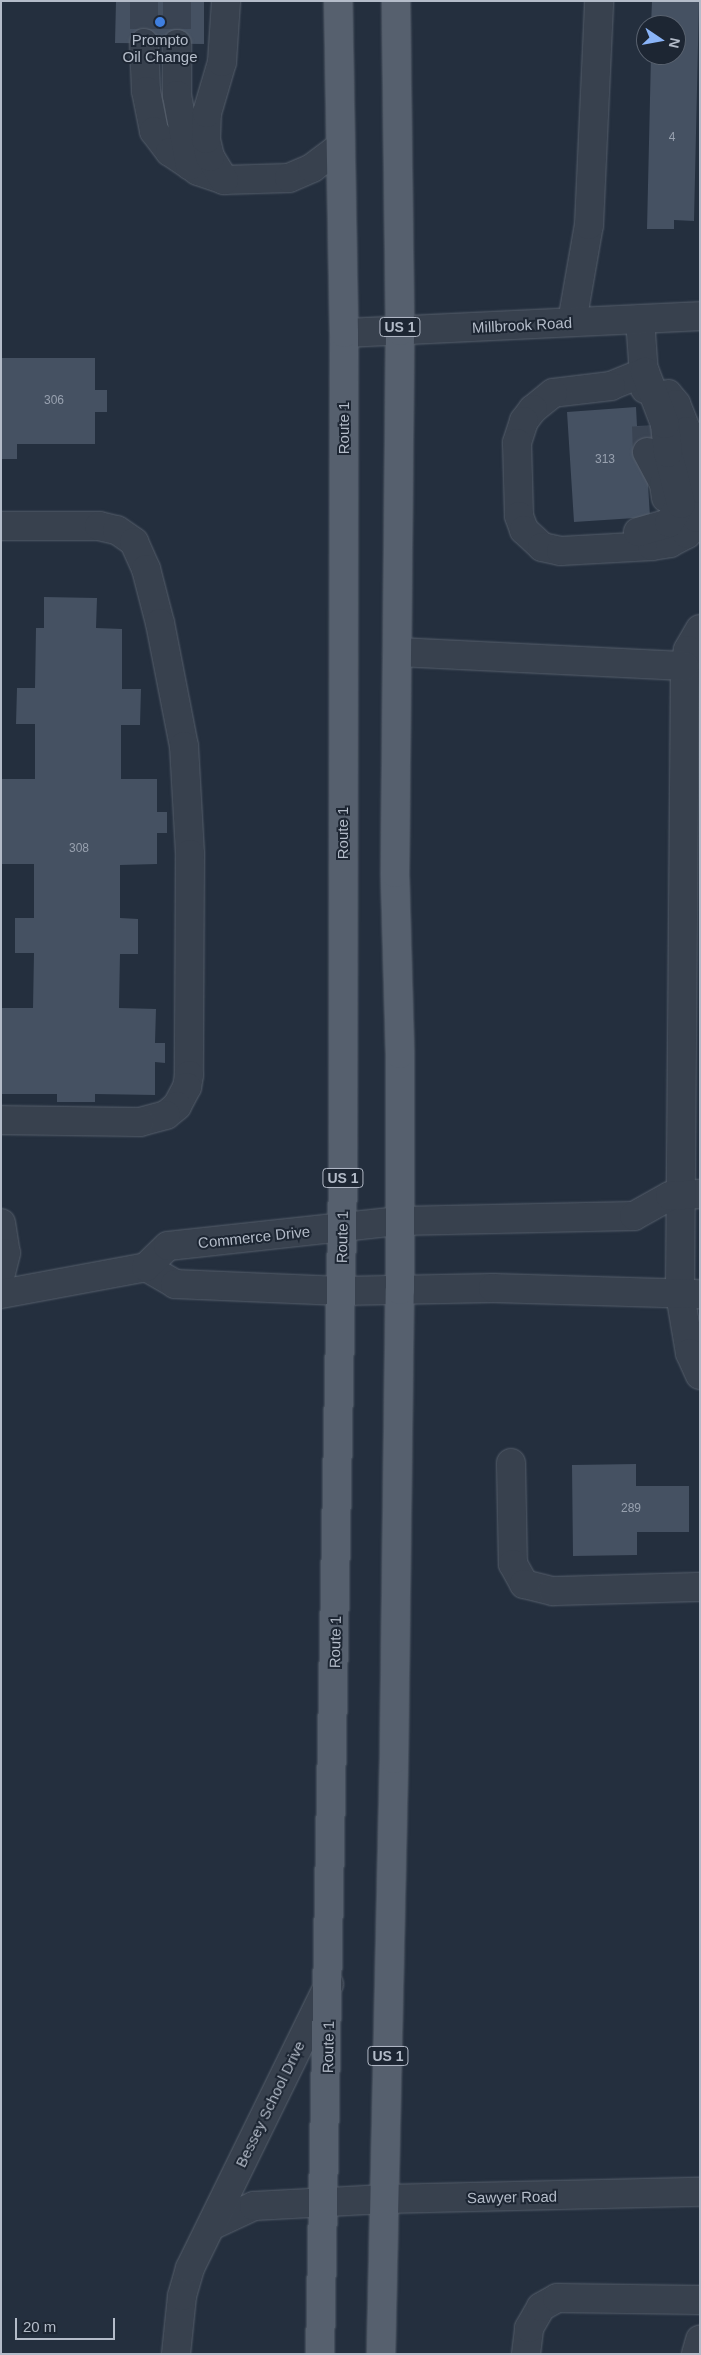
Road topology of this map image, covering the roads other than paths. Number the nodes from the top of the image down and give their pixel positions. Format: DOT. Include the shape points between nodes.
graph roads {
  1 [pos="226,1"];
  2 [pos="396,1"];
  3 [pos="599,1"];
  4 [pos="336,4"];
  5 [pos="161,44"];
  6 [pos="339,148"];
  7 [pos="224,180"];
  8 [pos="700,316"];
  9 [pos="640,319"];
  10 [pos="572,322"];
  11 [pos="400,331"];
  12 [pos="344,333"];
  13 [pos="645,372"];
  14 [pos="700,489"];
  15 [pos="700,506"];
  16 [pos="519,516"];
  17 [pos="1,526"];
  18 [pos="647,532"];
  19 [pos="700,629"];
  20 [pos="397,652"];
  21 [pos="685,666"];
  22 [pos="1,1120"];
  23 [pos="691,1194"];
  24 [pos="400,1221"];
  25 [pos="1,1223"];
  26 [pos="342,1228"];
  27 [pos="146,1267"];
  28 [pos="1,1273"];
  29 [pos="400,1290"];
  30 [pos="341,1291"];
  31 [pos="1,1294"];
  32 [pos="690,1294"];
  33 [pos="700,1375"];
  34 [pos="511,1463"];
  35 [pos="700,1588"];
  36 [pos="329,1983"];
  37 [pos="700,2192"];
  38 [pos="385,2198"];
  39 [pos="325,2202"];
  40 [pos="213,2225"];
  41 [pos="700,2300"];
  42 [pos="700,2340"];
  43 [pos="176,2354"];
  44 [pos="320,2354"];
  45 [pos="381,2354"];
  46 [pos="526,2354"];
  47 [pos="696,2354"];
  1 -- 7 [label="street" via="225,47 207,113 206,139 210,157"];
  2 -- 11 [label="main road, US 1"];
  3 -- 10 [label="street" via="589,225"];
  4 -- 6 [label="main road, Route 1 / US 1" via="341,60"];
  5 -- 7 [label="street" via="146,91 154,131 170,152 190,166"];
  6 -- 7 [label="street" via="312,168 290,178"];
  6 -- 12 [label="main road, Route 1 / US 1"];
  8 -- 9 [label="street, Millbrook Road"];
  9 -- 10 [label="street, Millbrook Road"];
  9 -- 13 [label="street"];
  10 -- 11 [label="street, Millbrook Road"];
  11 -- 12 [label="street, Millbrook Road"];
  11 -- 20 [label="main road, US 1"];
  12 -- 26 [label="main road, Route 1 / US 1"];
  13 -- 14 [label="street" via="662,387 679,410"];
  13 -- 16 [label="street" via="611,386 553,393 533,409 524,420 517,444"];
  13 -- 18 [label="street" via="647,439 664,484 666,500 659,518"];
  13 -- 18 [label="street" via="663,415 668,453 680,494 675,517 660,528"];
  15 -- 16 [label="street" via="687,534 670,543 652,546 549,550 524,530"];
  16 -- 18 [label="street" via="534,530 555,538"];
  17 -- 22 [label="street" via="99,526 117,530 134,542 146,570 160,623 184,746 190,854 189,1075 177,1106 166,1115 140,1122"];
  19 -- 21 [label="street" via="688,650"];
  20 -- 21 [label="street"];
  20 -- 24 [label="main road, US 1" via="395,873"];
  21 -- 23 [label="street"];
  23 -- 24 [label="street, Commerce Drive" via="653,1204 634,1216"];
  23 -- 32 [label="street"];
  24 -- 26 [label="street, Commerce Drive"];
  24 -- 29 [label="main road, US 1"];
  25 -- 28 [label="street" via="6,1253"];
  26 -- 27 [label="street, Commerce Drive" via="168,1246"];
  26 -- 30 [label="main road, Route 1 / US 1"];
  27 -- 30 [label="street" via="175,1284"];
  27 -- 31 [label="street"];
  29 -- 30 [label="street"];
  29 -- 32 [label="street" via="493,1288"];
  29 -- 38 [label="main road, US 1"];
  30 -- 36 [label="main road, Route 1 / US 1"];
  32 -- 33 [label="street" via="690,1353"];
  34 -- 35 [label="street" via="513,1564 524,1584 553,1591"];
  36 -- 39 [label="main road, Route 1 / US 1"];
  36 -- 40 [label="street, Bessey School Drive"];
  37 -- 38 [label="street, Sawyer Road"];
  38 -- 39 [label="street, Sawyer Road"];
  38 -- 45 [label="main road, US 1"];
  39 -- 40 [label="street" via="254,2206"];
  39 -- 44 [label="main road, Route 1 / US 1"];
  40 -- 43 [label="street, Bessey School Drive" via="190,2268 182,2296"];
  41 -- 46 [label="street" via="557,2298 541,2307 529,2328"];
  42 -- 47 [label="street"];
}
